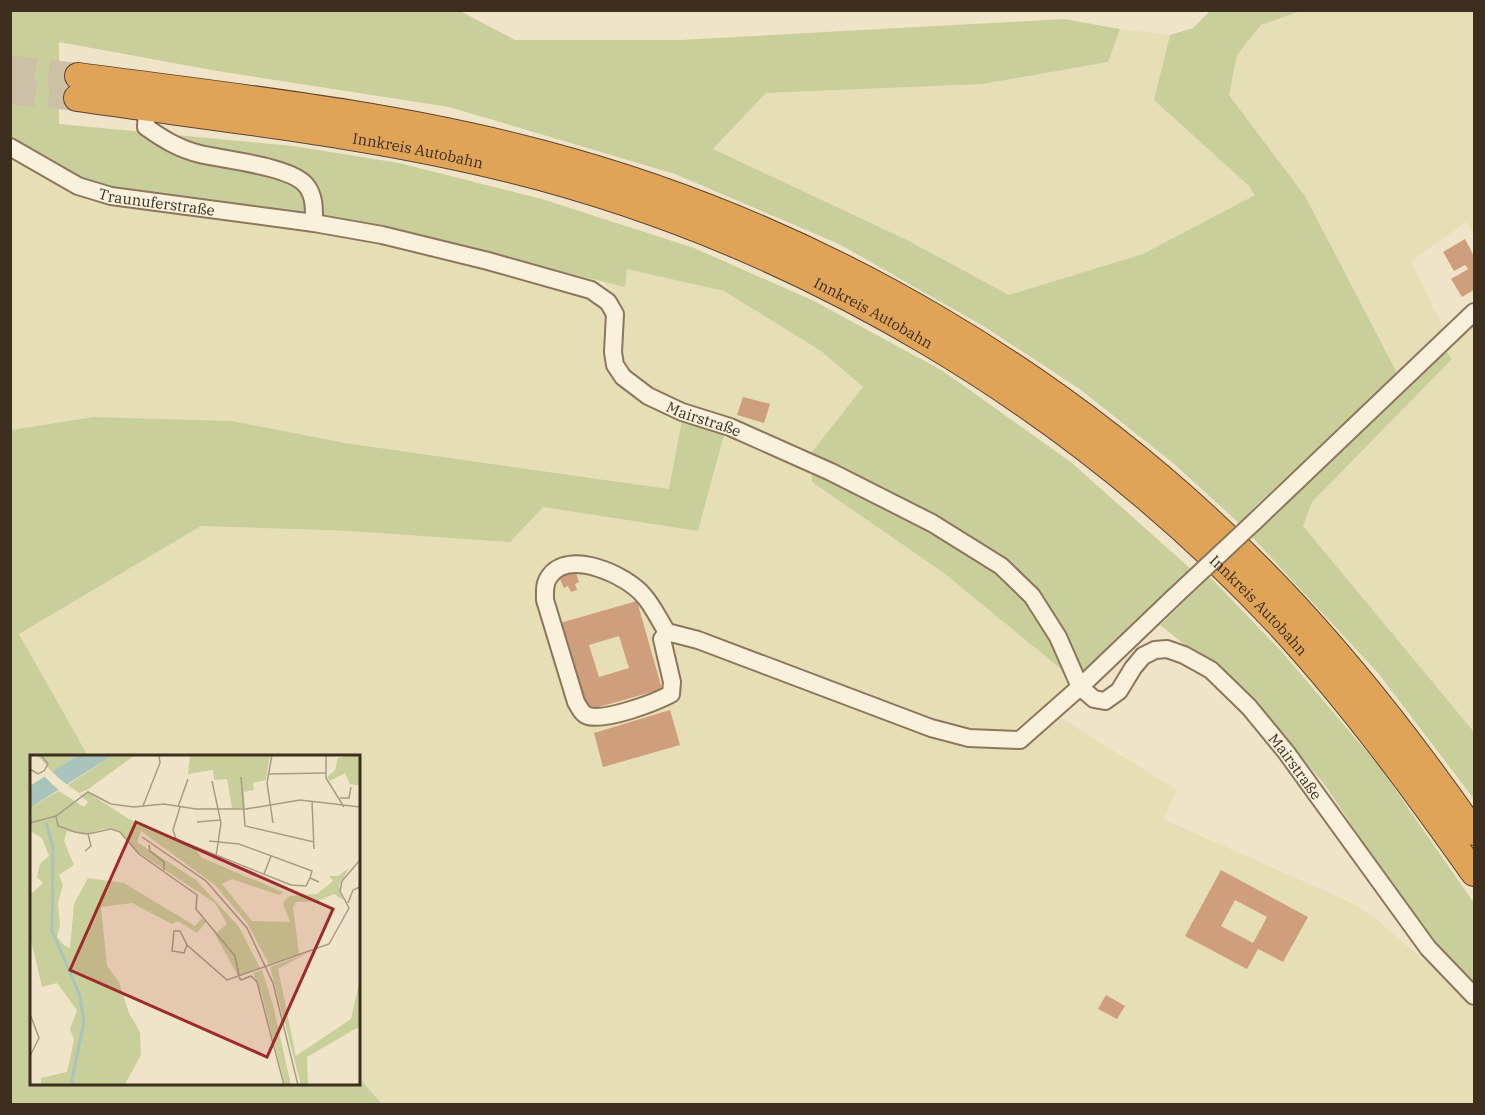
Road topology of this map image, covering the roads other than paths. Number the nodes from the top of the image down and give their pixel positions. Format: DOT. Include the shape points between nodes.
graph roads {
  1 [pos="147,108"];
  2 [pos="10,147"];
  3 [pos="314,223"];
  4 [pos="1474,312"];
  5 [pos="666,632"];
  6 [pos="1080,687"];
  7 [pos="1474,832"];
  8 [pos="1474,873"];
  9 [pos="1474,996"];
  1 -- 3 [label="street" via="146,127 167,142 197,153 291,174 305,184 313,198"];
  1 -- 7 [label="highway, Innkreis Autobahn" via="77,87 408,122 544,154 620,176 734,218 899,298 998,356 1082,416 1136,457 1226,536 1276,585 1355,674"];
  1 -- 8 [label="highway, Innkreis Autobahn" via="390,144 556,182 697,229 772,261 896,324 1053,424 1110,467 1200,545 1321,671 1396,765"];
  2 -- 3 [label="street, Traunuferstraße" via="78,186 111,196"];
  3 -- 6 [label="street, Mairstraße" via="425,245 591,290 608,302 615,314 613,352 623,377 648,396 831,472 932,523 1001,566 1032,596 1058,637"];
  4 -- 6 [label="street, bridge"];
  5 -- 5 [label="street" via="662,639 671,694 605,716 588,716 576,702 545,600 545,583 550,574 566,565 587,564 624,579 644,596"];
  5 -- 6 [label="street" via="698,640 931,728 969,738 1020,740"];
  6 -- 9 [label="street, Mairstraße" via="1094,699 1105,701 1119,692 1143,656 1155,650 1167,649 1184,655 1211,670 1249,707 1286,752 1428,948"];
}
